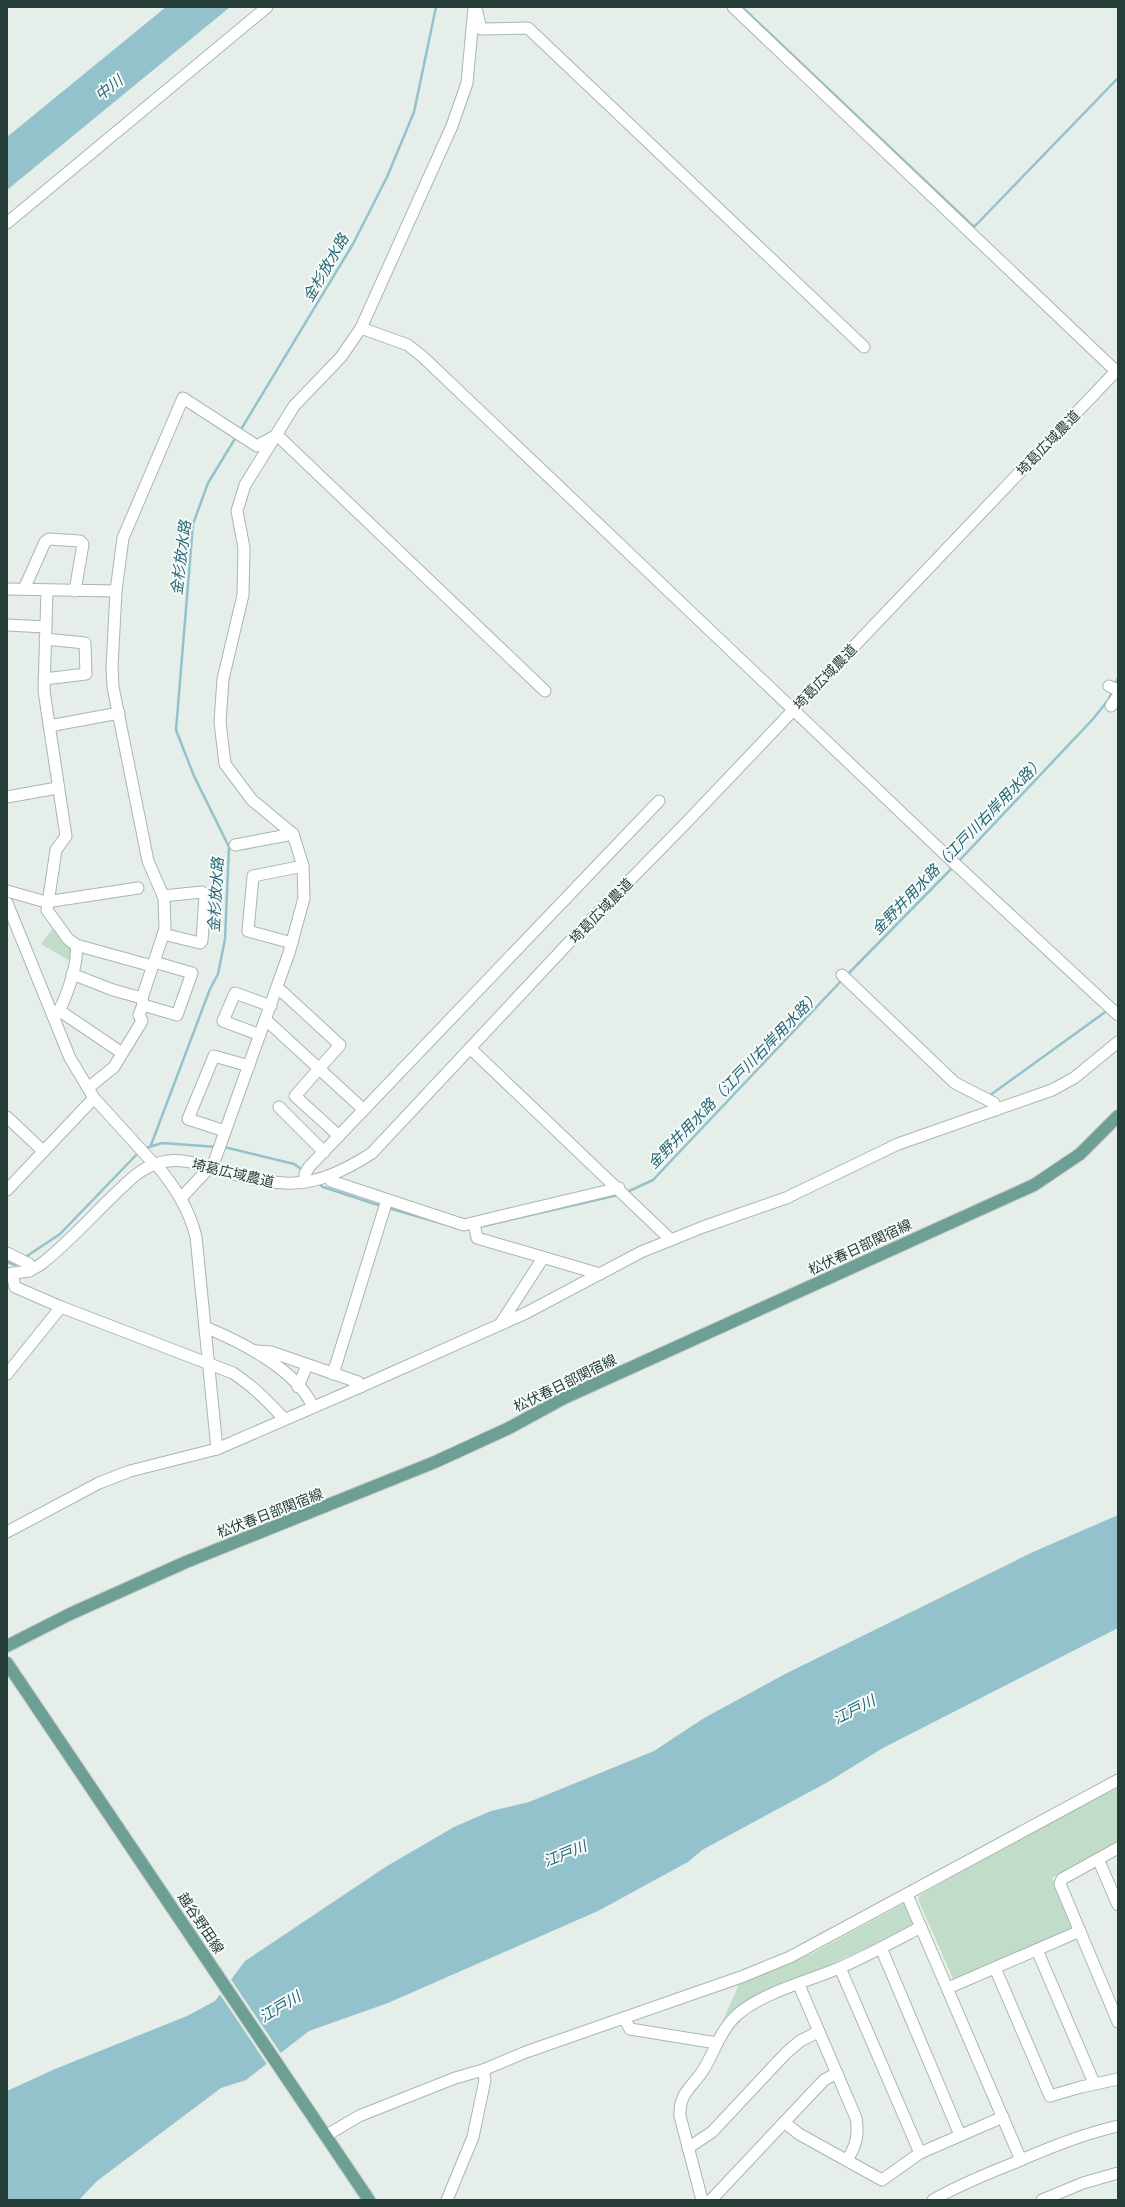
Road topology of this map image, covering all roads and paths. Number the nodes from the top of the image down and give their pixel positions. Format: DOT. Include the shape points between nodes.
graph roads {
  1 [pos="267,7"];
  2 [pos="474,7"];
  3 [pos="477,7"];
  4 [pos="733,7"];
  5 [pos="7,223"];
  6 [pos="361,328"];
  7 [pos="864,347"];
  8 [pos="1117,371"];
  9 [pos="277,435"];
  10 [pos="7,589"];
  11 [pos="24,590"];
  12 [pos="47,590"];
  13 [pos="75,590"];
  14 [pos="116,591"];
  15 [pos="7,625"];
  16 [pos="46,627"];
  17 [pos="45,639"];
  18 [pos="44,679"];
  19 [pos="545,691"];
  20 [pos="1118,696"];
  21 [pos="1111,706"];
  22 [pos="793,710"];
  23 [pos="119,713"];
  24 [pos="49,726"];
  25 [pos="57,788"];
  26 [pos="7,797"];
  27 [pos="659,801"];
  28 [pos="293,834"];
  29 [pos="235,845"];
  30 [pos="303,866"];
  31 [pos="138,888"];
  32 [pos="7,891"];
  33 [pos="163,896"];
  34 [pos="46,902"];
  35 [pos="7,904"];
  36 [pos="163,934"];
  37 [pos="292,943"];
  38 [pos="76,945"];
  39 [pos="153,964"];
  40 [pos="72,974"];
  41 [pos="845,978"];
  42 [pos="277,987"];
  43 [pos="143,1002"];
  44 [pos="271,1006"];
  45 [pos="1112,1010"];
  46 [pos="58,1014"];
  47 [pos="266,1020"];
  48 [pos="260,1035"];
  49 [pos="1118,1042"];
  50 [pos="470,1048"];
  51 [pos="122,1053"];
  52 [pos="249,1066"];
  53 [pos="319,1069"];
  54 [pos="88,1088"];
  55 [pos="94,1098"];
  56 [pos="279,1107"];
  57 [pos="364,1110"];
  58 [pos="996,1110"];
  59 [pos="1118,1116"];
  60 [pos="7,1117"];
  61 [pos="225,1131"];
  62 [pos="339,1136"];
  63 [pos="44,1151"];
  64 [pos="324,1152"];
  65 [pos="155,1164"];
  66 [pos="211,1168"];
  67 [pos="306,1174"];
  68 [pos="328,1176"];
  69 [pos="619,1189"];
  70 [pos="7,1190"];
  71 [pos="181,1198"];
  72 [pos="386,1205"];
  73 [pos="475,1227"];
  74 [pos="671,1240"];
  75 [pos="7,1254"];
  76 [pos="543,1258"];
  77 [pos="29,1271"];
  78 [pos="10,1274"];
  79 [pos="600,1274"];
  80 [pos="61,1307"];
  81 [pos="501,1323"];
  82 [pos="205,1327"];
  83 [pos="255,1351"];
  84 [pos="209,1363"];
  85 [pos="307,1365"];
  86 [pos="7,1374"];
  87 [pos="333,1374"];
  88 [pos="298,1386"];
  89 [pos="360,1387"];
  90 [pos="313,1407"];
  91 [pos="284,1419"];
  92 [pos="217,1449"];
  93 [pos="7,1532"];
  94 [pos="7,1646"];
  95 [pos="7,1663"];
  96 [pos="1118,1780"];
  97 [pos="1118,1848"];
  98 [pos="1098,1859"];
  99 [pos="907,1895"];
  100 [pos="1118,1905"];
  101 [pos="921,1927"];
  102 [pos="1080,1931"];
  103 [pos="881,1948"];
  104 [pos="1037,1950"];
  105 [pos="840,1968"];
  106 [pos="995,1968"];
  107 [pos="799,1985"];
  108 [pos="948,1988"];
  109 [pos="624,2018"];
  110 [pos="1118,2022"];
  111 [pos="818,2032"];
  112 [pos="717,2043"];
  113 [pos="483,2070"];
  114 [pos="837,2073"];
  115 [pos="1118,2080"];
  116 [pos="1094,2084"];
  117 [pos="1003,2117"];
  118 [pos="784,2122"];
  119 [pos="1118,2126"];
  120 [pos="327,2135"];
  121 [pos="960,2135"];
  122 [pos="688,2148"];
  123 [pos="920,2153"];
  124 [pos="847,2160"];
  125 [pos="1021,2160"];
  126 [pos="1118,2173"];
  127 [pos="369,2200"];
  128 [pos="447,2200"];
  129 [pos="702,2200"];
  130 [pos="711,2200"];
  131 [pos="933,2200"];
  132 [pos="1042,2200"];
  1 -- 5 [label="street"];
  2 -- 6 [label="street" via="467,83 452,126"];
  3 -- 7 [label="street" via="480,29 528,28"];
  4 -- 8 [label="street"];
  6 -- 9 [label="street" via="341,357 294,406"];
  6 -- 22 [label="street" via="408,345 423,357"];
  8 -- 22 [label="street, 埼葛広域農道"];
  9 -- 14 [label="street" via="257,446 183,398 123,538"];
  9 -- 19 [label="street"];
  9 -- 28 [label="street" via="244,485 237,511 244,548 244,595 223,679 220,722 225,764 252,800"];
  10 -- 11 [label="street"];
  11 -- 12 [label="street"];
  11 -- 13 [label="street" via="45,542 49,539 80,541 83,544"];
  12 -- 13 [label="street"];
  12 -- 16 [label="street"];
  13 -- 14 [label="street"];
  14 -- 23 [label="street" via="112,668"];
  15 -- 16 [label="street"];
  16 -- 17 [label="street"];
  17 -- 18 [label="street"];
  17 -- 18 [label="street" via="85,643 86,674"];
  18 -- 24 [label="street"];
  20 -- 21 [label="street"];
  22 -- 45 [label="street"];
  22 -- 50 [label="street, 埼葛広域農道"];
  23 -- 24 [label="street"];
  23 -- 33 [label="street" via="148,861"];
  24 -- 25 [label="street"];
  25 -- 26 [label="street"];
  25 -- 34 [label="street" via="66,836 56,850"];
  27 -- 57 [label="street"];
  28 -- 29 [label="street"];
  28 -- 30 [label="street"];
  30 -- 37 [label="street" via="304,898"];
  30 -- 37 [label="street" via="252,876 248,931"];
  31 -- 34 [label="street"];
  32 -- 34 [label="street"];
  33 -- 36 [label="street"];
  33 -- 36 [label="street" via="202,892 205,895 200,944"];
  34 -- 38 [label="street" via="46,910 68,939"];
  35 -- 46 [label="street"];
  36 -- 39 [label="street"];
  37 -- 42 [label="street"];
  38 -- 39 [label="street"];
  38 -- 40 [label="street"];
  39 -- 43 [label="street"];
  39 -- 43 [label="street" via="192,973 177,1016"];
  40 -- 43 [label="street"];
  40 -- 46 [label="street"];
  41 -- 58 [label="street" via="955,1082 994,1103"];
  42 -- 44 [label="street"];
  42 -- 53 [label="street" via="340,1045"];
  43 -- 51 [label="street" via="139,1015 142,1021"];
  44 -- 47 [label="street"];
  44 -- 48 [label="street" via="235,993 223,1021"];
  46 -- 51 [label="street"];
  46 -- 54 [label="street" via="70,1058"];
  47 -- 48 [label="street"];
  47 -- 53 [label="street"];
  48 -- 52 [label="street"];
  49 -- 58 [label="street" via="1074,1078 1052,1090"];
  50 -- 68 [label="street, 埼葛広域農道" via="372,1153 346,1169"];
  50 -- 69 [label="street"];
  51 -- 54 [label="street" via="114,1067"];
  52 -- 61 [label="street"];
  52 -- 61 [label="street" via="214,1056 188,1119"];
  53 -- 57 [label="street"];
  53 -- 62 [label="street" via="295,1096"];
  54 -- 55 [label="street"];
  55 -- 63 [label="street"];
  55 -- 65 [label="street"];
  56 -- 64 [label="street"];
  57 -- 62 [label="street"];
  58 -- 74 [label="street" via="898,1144 786,1198"];
  59 -- 94 [label="main road, 松伏春日部関宿線" via="1080,1154 1034,1185 564,1398 509,1428 448,1456 186,1562 70,1614"];
  60 -- 63 [label="street"];
  61 -- 66 [label="street"];
  62 -- 64 [label="street"];
  63 -- 70 [label="street"];
  64 -- 67 [label="street"];
  65 -- 66 [label="street, 埼葛広域農道" via="173,1160"];
  65 -- 71 [label="street"];
  65 -- 77 [label="street, 埼葛広域農道" via="129,1180 47,1259"];
  66 -- 67 [label="street, 埼葛広域農道" via="263,1182 285,1185"];
  66 -- 71 [label="street"];
  67 -- 68 [label="street, 埼葛広域農道"];
  68 -- 72 [label="street" via="331,1181"];
  69 -- 73 [label="street"];
  69 -- 74 [label="street"];
  71 -- 82 [label="street" via="191,1218 196,1237"];
  72 -- 73 [label="street"];
  72 -- 87 [label="street"];
  73 -- 76 [label="street" via="477,1238"];
  74 -- 79 [label="street" via="641,1252"];
  75 -- 77 [label="street" via="29,1264"];
  76 -- 79 [label="street"];
  76 -- 81 [label="street"];
  77 -- 78 [label="street, 埼葛広域農道"];
  78 -- 80 [label="street" via="16,1287"];
  79 -- 81 [label="street"];
  80 -- 84 [label="street"];
  80 -- 86 [label="street"];
  81 -- 89 [label="street"];
  82 -- 83 [label="street"];
  82 -- 84 [label="street"];
  83 -- 85 [label="street" via="271,1352"];
  83 -- 88 [label="street"];
  84 -- 91 [label="street" via="233,1373 250,1384"];
  84 -- 92 [label="street"];
  85 -- 87 [label="street"];
  85 -- 88 [label="street"];
  87 -- 89 [label="street" via="358,1382"];
  88 -- 90 [label="street"];
  89 -- 90 [label="street"];
  90 -- 91 [label="street"];
  91 -- 92 [label="street"];
  92 -- 93 [label="street" via="130,1471 99,1483"];
  95 -- 120 [label="main road, 越谷野田線"];
  96 -- 99 [label="street"];
  97 -- 98 [label="street"];
  98 -- 100 [label="street"];
  98 -- 102 [label="street" via="1062,1879 1060,1884"];
  99 -- 101 [label="street"];
  99 -- 109 [label="street" via="790,1957"];
  101 -- 103 [label="street"];
  101 -- 108 [label="street"];
  102 -- 104 [label="street"];
  102 -- 110 [label="street"];
  103 -- 105 [label="street"];
  103 -- 121 [label="street"];
  104 -- 106 [label="street"];
  104 -- 116 [label="street"];
  105 -- 107 [label="street"];
  105 -- 123 [label="street"];
  106 -- 108 [label="street"];
  106 -- 116 [label="street" via="1050,2096"];
  107 -- 111 [label="street"];
  107 -- 112 [label="street" via="751,2005 736,2016"];
  108 -- 117 [label="street"];
  109 -- 112 [label="street" via="630,2028"];
  109 -- 113 [label="street"];
  111 -- 114 [label="street"];
  111 -- 122 [label="street" via="800,2041 786,2053 712,2132"];
  112 -- 122 [label="street" via="702,2072 686,2092 679,2106"];
  113 -- 120 [label="street" via="455,2078 359,2116"];
  113 -- 128 [label="street" via="486,2080 472,2137"];
  114 -- 118 [label="street" via="824,2080"];
  114 -- 124 [label="street" via="856,2118 858,2130 854,2150"];
  115 -- 116 [label="street"];
  117 -- 121 [label="street"];
  117 -- 125 [label="street"];
  118 -- 124 [label="street" via="799,2134"];
  118 -- 130 [label="street"];
  119 -- 125 [label="street" via="1077,2138"];
  120 -- 127 [label="main road, 越谷野田線"];
  121 -- 123 [label="street"];
  122 -- 129 [label="street"];
  123 -- 124 [label="street" via="882,2180"];
  125 -- 131 [label="street" via="952,2189"];
  126 -- 132 [label="street" via="1083,2182"];
}
